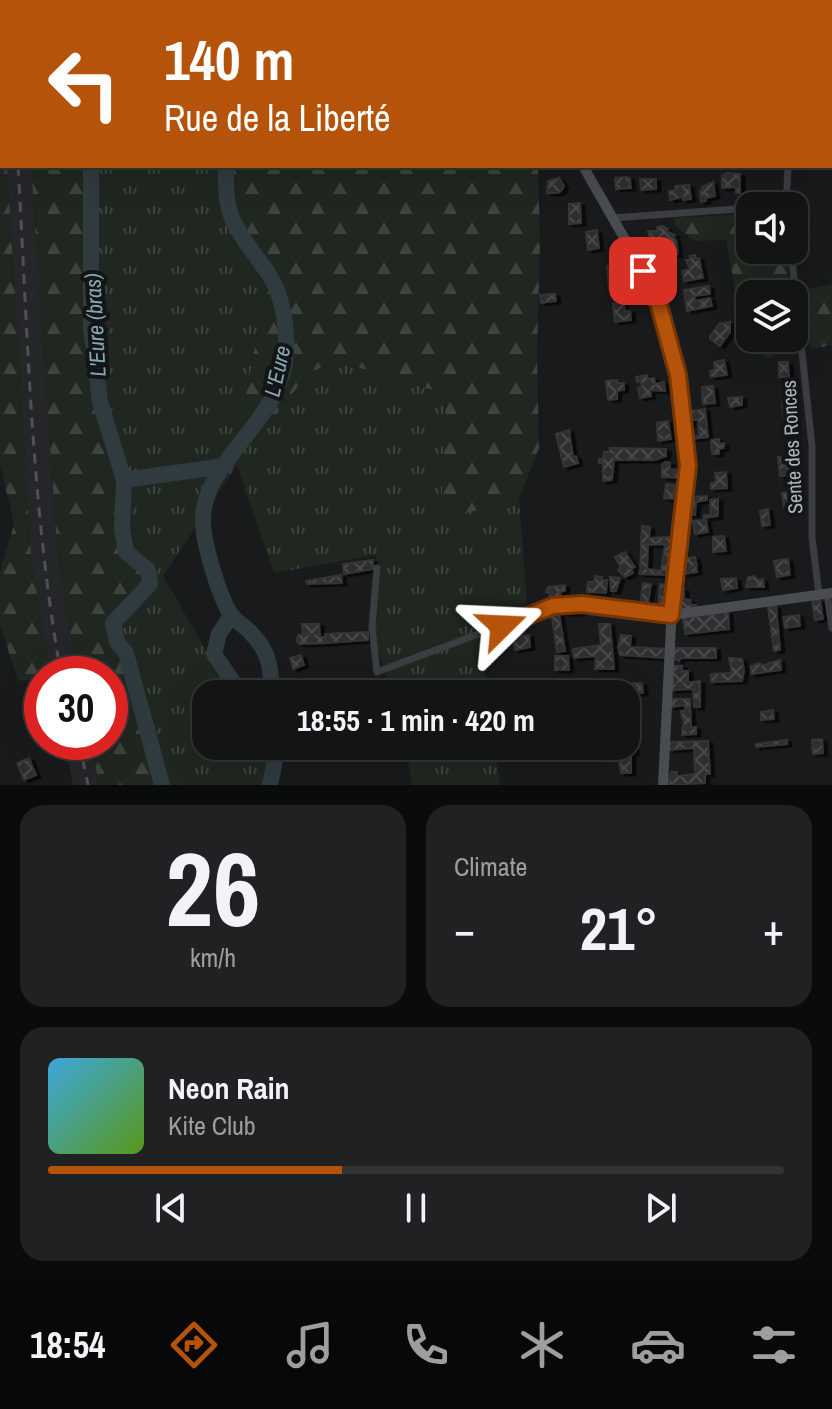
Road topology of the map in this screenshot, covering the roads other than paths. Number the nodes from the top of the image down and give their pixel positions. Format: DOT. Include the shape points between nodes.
graph roads {
  1 [pos="584,168"];
  2 [pos="788,168"];
  3 [pos="786,192"];
  4 [pos="736,209"];
  5 [pos="613,218"];
  6 [pos="792,264"];
  7 [pos="377,568"];
  8 [pos="826,594"];
  9 [pos="671,615"];
  10 [pos="832,628"];
  11 [pos="663,785"];
  1 -- 5 [label="street"];
  2 -- 3 [label="street"];
  4 -- 5 [label="street"];
  5 -- 9 [label="street" via="659,305 678,375 688,466"];
  6 -- 8 [label="street, Sente des Ronces" via="812,446 812,537"];
  7 -- 9 [label="street" via="372,627 377,672 553,606 582,604"];
  8 -- 9 [label="street"];
  8 -- 10 [label="street, Sente des Ronces"];
  9 -- 11 [label="street"];
}
